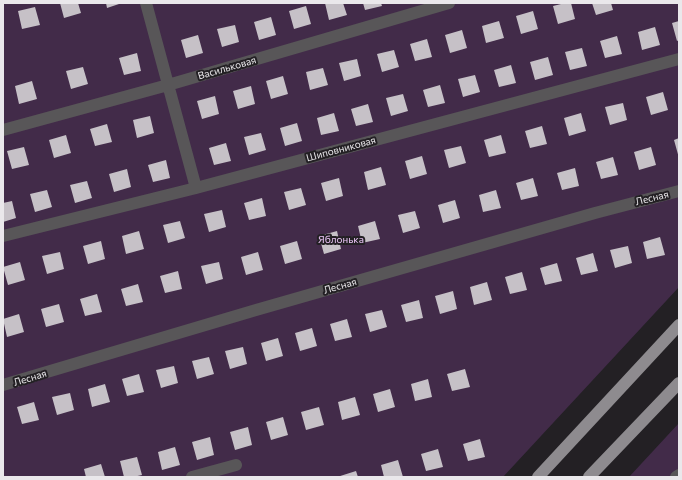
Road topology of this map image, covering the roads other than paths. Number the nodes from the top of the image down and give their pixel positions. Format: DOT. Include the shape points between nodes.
graph roads {
  1 [pos="146,3"];
  2 [pos="449,3"];
  3 [pos="679,59"];
  4 [pos="168,85"];
  5 [pos="3,130"];
  6 [pos="196,188"];
  7 [pos="679,191"];
  8 [pos="3,236"];
  9 [pos="679,325"];
  10 [pos="679,383"];
  11 [pos="3,386"];
  12 [pos="236,465"];
  13 [pos="679,475"];
  14 [pos="192,477"];
  15 [pos="538,477"];
  16 [pos="589,477"];
  17 [pos="676,477"];
  1 -- 4 [label="street"];
  2 -- 4 [label="street, Васильковая"];
  3 -- 6 [label="street, Шиповниковая"];
  4 -- 5 [label="street, Васильковая"];
  4 -- 6 [label="street"];
  6 -- 8 [label="street, Шиповниковая"];
  7 -- 11 [label="street, Лесная" via="595,212"];
  9 -- 15 [label="main road"];
  10 -- 16 [label="main road"];
  12 -- 14 [label="street"];
  13 -- 17 [label="street"];
}
